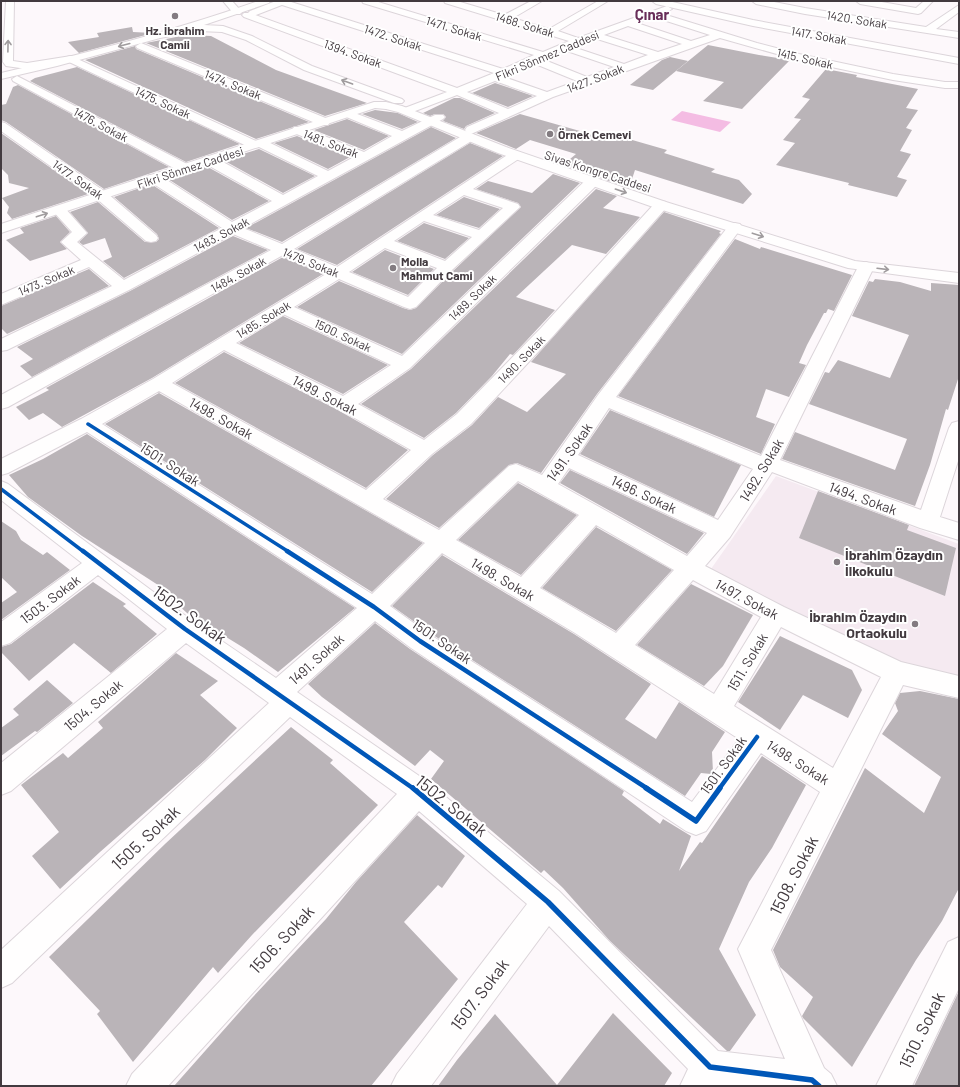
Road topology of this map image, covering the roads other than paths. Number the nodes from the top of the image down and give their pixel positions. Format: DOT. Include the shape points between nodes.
graph roads {
  1 [pos="10,1"];
  2 [pos="228,1"];
  3 [pos="266,1"];
  4 [pos="283,1"];
  5 [pos="366,1"];
  6 [pos="448,1"];
  7 [pos="479,1"];
  8 [pos="538,1"];
  9 [pos="604,1"];
  10 [pos="656,1"];
  11 [pos="689,1"];
  12 [pos="756,1"];
  13 [pos="860,1"];
  14 [pos="929,1"];
  15 [pos="679,5"];
  16 [pos="468,7"];
  17 [pos="959,8"];
  18 [pos="654,14"];
  19 [pos="241,18"];
  20 [pos="505,18"];
  21 [pos="629,23"];
  22 [pos="928,30"];
  23 [pos="550,32"];
  24 [pos="721,34"];
  25 [pos="817,34"];
  26 [pos="161,35"];
  27 [pos="594,35"];
  28 [pos="959,35"];
  29 [pos="249,38"];
  30 [pos="579,41"];
  31 [pos="692,44"];
  32 [pos="141,46"];
  33 [pos="563,47"];
  34 [pos="658,55"];
  35 [pos="538,57"];
  36 [pos="798,57"];
  37 [pos="71,59"];
  38 [pos="959,61"];
  39 [pos="57,63"];
  40 [pos="624,67"];
  41 [pos="499,75"];
  42 [pos="17,79"];
  43 [pos="2,81"];
  44 [pos="587,81"];
  45 [pos="959,85"];
  46 [pos="368,90"];
  47 [pos="458,92"];
  48 [pos="548,96"];
  49 [pos="374,105"];
  50 [pos="411,109"];
  51 [pos="509,113"];
  52 [pos="348,114"];
  53 [pos="434,119"];
  54 [pos="324,122"];
  55 [pos="1,126"];
  56 [pos="298,130"];
  57 [pos="470,134"];
  58 [pos="402,136"];
  59 [pos="257,144"];
  60 [pos="516,155"];
  61 [pos="364,156"];
  62 [pos="209,160"];
  63 [pos="184,168"];
  64 [pos="328,176"];
  65 [pos="154,178"];
  66 [pos="593,181"];
  67 [pos="638,184"];
  68 [pos="462,190"];
  69 [pos="102,196"];
  70 [pos="283,202"];
  71 [pos="661,204"];
  72 [pos="59,210"];
  73 [pos="422,216"];
  74 [pos="736,221"];
  75 [pos="3,228"];
  76 [pos="232,228"];
  77 [pos="481,235"];
  78 [pos="151,238"];
  79 [pos="383,242"];
  80 [pos="282,250"];
  81 [pos="862,260"];
  82 [pos="91,261"];
  83 [pos="447,267"];
  84 [pos="338,273"];
  85 [pos="959,278"];
  86 [pos="123,287"];
  87 [pos="1,300"];
  88 [pos="281,307"];
  89 [pos="223,343"];
  90 [pos="1,346"];
  91 [pos="404,364"];
  92 [pos="159,383"];
  93 [pos="605,399"];
  94 [pos="1,403"];
  95 [pos="344,404"];
  96 [pos="88,424"];
  97 [pos="959,428"];
  98 [pos="425,449"];
  99 [pos="566,458"];
  100 [pos="767,464"];
  101 [pos="1,468"];
  102 [pos="545,486"];
  103 [pos="1,489"];
  104 [pos="368,500"];
  105 [pos="594,513"];
  106 [pos="928,522"];
  107 [pos="722,530"];
  108 [pos="959,532"];
  109 [pos="440,542"];
  110 [pos="98,563"];
  111 [pos="690,568"];
  112 [pos="523,591"];
  113 [pos="374,607"];
  114 [pos="776,614"];
  115 [pos="185,628"];
  116 [pos="1,636"];
  117 [pos="618,647"];
  118 [pos="897,672"];
  119 [pos="959,687"];
  120 [pos="283,698"];
  121 [pos="718,710"];
  122 [pos="757,736"];
  123 [pos="1,782"];
  124 [pos="838,787"];
  125 [pos="418,792"];
  126 [pos="548,902"];
  127 [pos="959,953"];
  128 [pos="1,972"];
  129 [pos="704,1076"];
  130 [pos="815,1083"];
  131 [pos="144,1086"];
  132 [pos="409,1086"];
  133 [pos="894,1086"];
  37 -- 1 [label="street, one-way" via="27,66 10,64"];
  2 -- 19 [label="street, Sivas Kongre Caddesi"];
  3 -- 19 [label="street"];
  4 -- 19 [label="street"];
  4 -- 41 [label="street, 1472. Sokak"];
  5 -- 35 [label="street, 1471. Sokak"];
  6 -- 16 [label="street, 1468. Sokak"];
  7 -- 16 [label="street"];
  8 -- 20 [label="street"];
  9 -- 23 [label="street"];
  10 -- 15 [label="street, 1417. Sokak"];
  11 -- 15 [label="street, Fikri Sönmez Caddesi"];
  12 -- 22 [label="street, 1420. Sokak"];
  13 -- 14 [label="street" via="918,11"];
  15 -- 18 [label="street, Fikri Sönmez Caddesi"];
  15 -- 25 [label="street, 1417. Sokak" via="753,23"];
  16 -- 20 [label="street, 1468. Sokak"];
  17 -- 22 [label="street"];
  18 -- 21 [label="street, Fikri Sönmez Caddesi"];
  18 -- 24 [label="street, 1415. Sokak"];
  19 -- 26 [label="street"];
  19 -- 29 [label="street, Sivas Kongre Caddesi"];
  19 -- 47 [label="street, 1394. Sokak"];
  20 -- 23 [label="street, 1468. Sokak"];
  21 -- 27 [label="street, Fikri Sönmez Caddesi"];
  21 -- 31 [label="street"];
  22 -- 28 [label="street, 1420. Sokak"];
  23 -- 30 [label="street, 1468. Sokak"];
  24 -- 31 [label="street, 1427. Sokak"];
  24 -- 36 [label="street, 1415. Sokak"];
  25 -- 36 [label="street"];
  25 -- 38 [label="street, 1417. Sokak"];
  26 -- 29 [label="street, Sivas Kongre Caddesi" via="207,27 224,28"];
  26 -- 37 [label="street, one-way"];
  27 -- 30 [label="street, Fikri Sönmez Caddesi"];
  27 -- 34 [label="street"];
  46 -- 29 [label="street, Sivas Kongre Caddesi, one-way" via="308,68"];
  30 -- 33 [label="street, Fikri Sönmez Caddesi"];
  31 -- 34 [label="street, 1427. Sokak"];
  32 -- 54 [label="street, 1474. Sokak"];
  33 -- 35 [label="street, Fikri Sönmez Caddesi"];
  33 -- 40 [label="street"];
  34 -- 40 [label="street, 1427. Sokak"];
  35 -- 41 [label="street, Fikri Sönmez Caddesi"];
  35 -- 44 [label="street, 1471. Sokak"];
  36 -- 45 [label="street, 1415. Sokak" via="893,77"];
  37 -- 39 [label="street"];
  37 -- 59 [label="street, 1475. Sokak"];
  39 -- 42 [label="street" via="38,73"];
  39 -- 43 [label="street"];
  40 -- 44 [label="street, 1427. Sokak"];
  41 -- 47 [label="street, Fikri Sönmez Caddesi"];
  41 -- 48 [label="street, 1472. Sokak"];
  42 -- 43 [label="street"];
  42 -- 63 [label="street, 1476. Sokak"];
  44 -- 48 [label="street, 1427. Sokak"];
  46 -- 49 [label="street" via="374,98"];
  46 -- 50 [label="street, Sivas Kongre Caddesi"];
  47 -- 50 [label="street, Fikri Sönmez Caddesi"];
  47 -- 51 [label="street, 1394. Sokak"];
  48 -- 51 [label="street, 1427. Sokak"];
  49 -- 50 [label="street, Sivas Kongre Caddesi"];
  49 -- 52 [label="street, Fikri Sönmez Caddesi"];
  50 -- 53 [label="street, Sivas Kongre Caddesi"];
  51 -- 57 [label="street, 1427. Sokak"];
  52 -- 54 [label="street, Fikri Sönmez Caddesi"];
  52 -- 58 [label="street"];
  53 -- 57 [label="street, Sivas Kongre Caddesi"];
  53 -- 58 [label="street, 1483. Sokak"];
  54 -- 56 [label="street, Fikri Sönmez Caddesi"];
  55 -- 69 [label="street, 1477. Sokak"];
  56 -- 59 [label="street, Fikri Sönmez Caddesi"];
  56 -- 61 [label="street, 1481. Sokak"];
  57 -- 60 [label="street, Sivas Kongre Caddesi"];
  57 -- 67 [label="street, Sivas Kongre Caddesi"];
  57 -- 80 [label="street, 1484. Sokak"];
  58 -- 61 [label="street, 1483. Sokak"];
  59 -- 62 [label="street, Fikri Sönmez Caddesi"];
  59 -- 64 [label="street, 1475. Sokak"];
  60 -- 66 [label="street, Sivas Kongre Caddesi"];
  60 -- 68 [label="street, 1485. Sokak"];
  61 -- 64 [label="street, 1483. Sokak"];
  62 -- 63 [label="street, Fikri Sönmez Caddesi"];
  62 -- 70 [label="street"];
  63 -- 65 [label="street, Fikri Sönmez Caddesi"];
  64 -- 70 [label="street, 1483. Sokak"];
  65 -- 69 [label="street, Fikri Sönmez Caddesi"];
  65 -- 76 [label="street, 1479. Sokak"];
  66 -- 71 [label="street, Sivas Kongre Caddesi, one-way"];
  66 -- 91 [label="street, 1489. Sokak"];
  68 -- 73 [label="street, 1485. Sokak"];
  68 -- 77 [label="street" via="513,207"];
  69 -- 72 [label="street, Fikri Sönmez Caddesi"];
  69 -- 78 [label="street, 1477. Sokak"];
  70 -- 76 [label="street, 1483. Sokak"];
  71 -- 74 [label="street, Sivas Kongre Caddesi"];
  71 -- 98 [label="street, 1490. Sokak" via="547,332 464,419"];
  75 -- 72 [label="street, Fikri Sönmez Caddesi, one-way"];
  72 -- 82 [label="street" via="80,233 68,242"];
  73 -- 77 [label="street"];
  73 -- 79 [label="street, 1485. Sokak"];
  74 -- 81 [label="street, Sivas Kongre Caddesi" via="853,265"];
  74 -- 93 [label="street, 1491. Sokak"];
  76 -- 80 [label="street, 1479. Sokak"];
  76 -- 86 [label="street, 1483. Sokak"];
  77 -- 83 [label="street"];
  79 -- 83 [label="street"];
  79 -- 84 [label="street, 1485. Sokak"];
  80 -- 84 [label="street, 1479. Sokak"];
  80 -- 94 [label="street, 1484. Sokak"];
  81 -- 85 [label="street, Sivas Kongre Caddesi, one-way"];
  81 -- 100 [label="street, 1492. Sokak"];
  82 -- 86 [label="street"];
  82 -- 87 [label="street, 1473. Sokak"];
  83 -- 84 [label="street, 1479. Sokak" via="410,304"];
  84 -- 88 [label="street, 1485. Sokak"];
  86 -- 90 [label="street, 1483. Sokak"];
  88 -- 89 [label="street, 1485. Sokak"];
  88 -- 91 [label="street, 1500. Sokak"];
  89 -- 92 [label="street, 1485. Sokak"];
  89 -- 95 [label="street, 1499. Sokak"];
  91 -- 95 [label="street, 1489. Sokak"];
  92 -- 96 [label="street, 1485. Sokak"];
  92 -- 104 [label="street, 1498. Sokak"];
  93 -- 99 [label="street, 1491. Sokak"];
  93 -- 100 [label="street, 1494. Sokak"];
  95 -- 98 [label="street, 1499. Sokak"];
  96 -- 101 [label="street, 1485. Sokak"];
  96 -- 113 [label="street, 1501. Sokak"];
  97 -- 106 [label="street"];
  98 -- 104 [label="street, 1490. Sokak"];
  99 -- 102 [label="street, 1491. Sokak"];
  99 -- 107 [label="street, 1496. Sokak"];
  100 -- 106 [label="street, 1494. Sokak"];
  100 -- 107 [label="street, 1492. Sokak"];
  102 -- 105 [label="street, 1497. Sokak"];
  102 -- 109 [label="street, 1491. Sokak" via="516,471"];
  103 -- 110 [label="street, 1502. Sokak"];
  104 -- 109 [label="street, 1498. Sokak"];
  105 -- 111 [label="street, 1497. Sokak"];
  105 -- 112 [label="street"];
  106 -- 108 [label="street, 1494. Sokak"];
  107 -- 111 [label="street, 1492. Sokak"];
  109 -- 112 [label="street, 1498. Sokak"];
  109 -- 113 [label="street, 1491. Sokak"];
  110 -- 115 [label="street, 1502. Sokak"];
  110 -- 116 [label="street, 1503. Sokak"];
  111 -- 114 [label="street, 1497. Sokak"];
  111 -- 117 [label="street, 1492. Sokak"];
  112 -- 117 [label="street, 1498. Sokak"];
  113 -- 120 [label="street, 1491. Sokak"];
  113 -- 122 [label="street, 1501. Sokak" via="420,641 696,820"];
  114 -- 118 [label="street, 1497. Sokak"];
  114 -- 121 [label="street, 1511. Sokak"];
  115 -- 120 [label="street, 1502. Sokak"];
  115 -- 123 [label="street, 1504. Sokak"];
  117 -- 121 [label="street, 1498. Sokak"];
  118 -- 119 [label="street, 1497. Sokak"];
  118 -- 124 [label="street, 1508. Sokak"];
  120 -- 125 [label="street, 1502. Sokak"];
  120 -- 128 [label="street, 1505. Sokak"];
  121 -- 122 [label="street, 1498. Sokak"];
  122 -- 124 [label="street, 1498. Sokak"];
  124 -- 130 [label="street, 1508. Sokak" via="754,949"];
  125 -- 126 [label="street, 1502. Sokak"];
  125 -- 131 [label="street, 1506. Sokak"];
  126 -- 129 [label="street, 1502. Sokak"];
  126 -- 132 [label="street, 1507. Sokak"];
  127 -- 133 [label="street, 1510. Sokak"];
  129 -- 130 [label="street, 1502. Sokak"];
}
